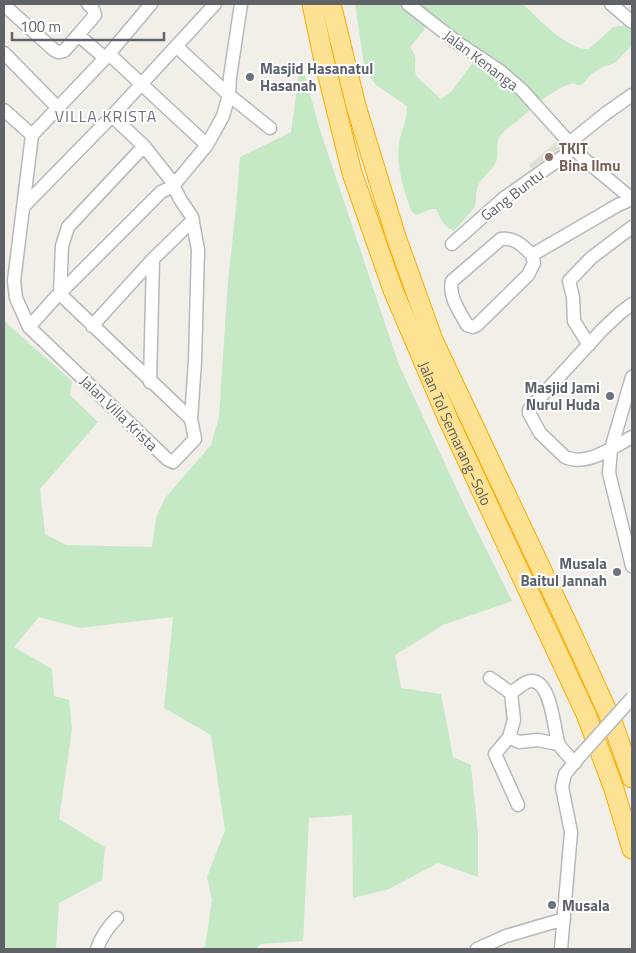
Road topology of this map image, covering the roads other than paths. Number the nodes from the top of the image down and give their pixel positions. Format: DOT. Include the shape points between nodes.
graph roads {
  1 [pos="88,4"];
  2 [pos="151,4"];
  3 [pos="215,4"];
  4 [pos="241,4"];
  5 [pos="312,4"];
  6 [pos="331,4"];
  7 [pos="408,4"];
  8 [pos="611,4"];
  9 [pos="4,5"];
  10 [pos="632,22"];
  11 [pos="78,34"];
  12 [pos="176,46"];
  13 [pos="4,53"];
  14 [pos="107,56"];
  15 [pos="141,83"];
  16 [pos="229,95"];
  17 [pos="632,95"];
  18 [pos="58,108"];
  19 [pos="4,110"];
  20 [pos="112,116"];
  21 [pos="270,128"];
  22 [pos="32,136"];
  23 [pos="207,145"];
  24 [pos="144,146"];
  25 [pos="572,146"];
  26 [pos="173,186"];
  27 [pos="632,199"];
  28 [pos="23,207"];
  29 [pos="192,220"];
  30 [pos="632,227"];
  31 [pos="452,244"];
  32 [pos="532,255"];
  33 [pos="154,259"];
  34 [pos="60,294"];
  35 [pos="632,304"];
  36 [pos="29,326"];
  37 [pos="92,326"];
  38 [pos="589,345"];
  39 [pos="632,377"];
  40 [pos="150,382"];
  41 [pos="190,419"];
  42 [pos="632,437"];
  43 [pos="611,448"];
  44 [pos="630,550"];
  45 [pos="632,566"];
  46 [pos="490,678"];
  47 [pos="511,692"];
  48 [pos="632,698"];
  49 [pos="509,737"];
  50 [pos="558,744"];
  51 [pos="577,760"];
  52 [pos="632,778"];
  53 [pos="518,805"];
  54 [pos="632,849"];
  55 [pos="117,918"];
  56 [pos="564,919"];
  57 [pos="97,949"];
  58 [pos="477,949"];
  59 [pos="561,949"];
  1 -- 11 [label="street" via="95,15"];
  2 -- 14 [label="street"];
  3 -- 12 [label="street"];
  4 -- 16 [label="street"];
  5 -- 54 [label="highway, Jalan Tol Semarang–Solo" via="352,173 393,290 452,427 586,714"];
  6 -- 52 [label="highway, Jalan Tol Semarang–Solo" via="396,237 433,340 613,724"];
  7 -- 25 [label="street, Jalan Kenanga" via="522,90"];
  8 -- 10 [label="street"];
  9 -- 11 [label="street" via="58,52 64,51"];
  11 -- 14 [label="street"];
  12 -- 15 [label="street"];
  12 -- 16 [label="street"];
  13 -- 18 [label="street"];
  14 -- 15 [label="street"];
  14 -- 18 [label="street"];
  15 -- 20 [label="street"];
  15 -- 23 [label="street"];
  16 -- 21 [label="street"];
  16 -- 23 [label="street" via="217,130"];
  17 -- 25 [label="street" via="605,114"];
  18 -- 22 [label="street"];
  19 -- 22 [label="street"];
  20 -- 24 [label="street, Jalan Villa Krista"];
  20 -- 28 [label="street"];
  22 -- 28 [label="street, Jalan Villa Krista"];
  23 -- 26 [label="street"];
  24 -- 26 [label="street, Jalan Villa Krista"];
  24 -- 34 [label="street" via="68,227 62,246"];
  25 -- 27 [label="street, Jalan Kenanga"];
  25 -- 31 [label="street, Gang Buntu" via="504,198"];
  26 -- 29 [label="street, Jalan Villa Krista"];
  26 -- 34 [label="street" via="162,192"];
  27 -- 32 [label="street"];
  28 -- 36 [label="street, Jalan Villa Krista" via="14,281 16,298"];
  29 -- 33 [label="street"];
  29 -- 41 [label="street, Jalan Villa Krista" via="198,250"];
  30 -- 38 [label="street" via="591,258 568,281 574,321"];
  32 -- 32 [label="street" via="534,263 528,275 476,326 467,325 452,295 452,281 501,239 513,240"];
  33 -- 37 [label="street"];
  33 -- 40 [label="street"];
  34 -- 36 [label="street"];
  34 -- 37 [label="street"];
  35 -- 38 [label="street"];
  36 -- 41 [label="street, Jalan Villa Krista" via="173,462 195,439"];
  37 -- 40 [label="street"];
  38 -- 43 [label="street" via="534,403 529,410 530,417 540,433 570,460 595,457"];
  39 -- 43 [label="street"];
  40 -- 41 [label="street"];
  42 -- 43 [label="street"];
  43 -- 44 [label="street" via="609,473"];
  44 -- 45 [label="street"];
  46 -- 47 [label="street"];
  47 -- 49 [label="street" via="514,720"];
  47 -- 50 [label="street" via="528,681 542,686 552,708"];
  48 -- 51 [label="street, bridge"];
  49 -- 50 [label="street" via="519,742 538,740"];
  49 -- 53 [label="street" via="495,754"];
  50 -- 51 [label="street"];
  51 -- 56 [label="street" via="565,774 562,786 571,832"];
  55 -- 57 [label="street"];
  56 -- 58 [label="street" via="506,936"];
  56 -- 59 [label="street"];
}
